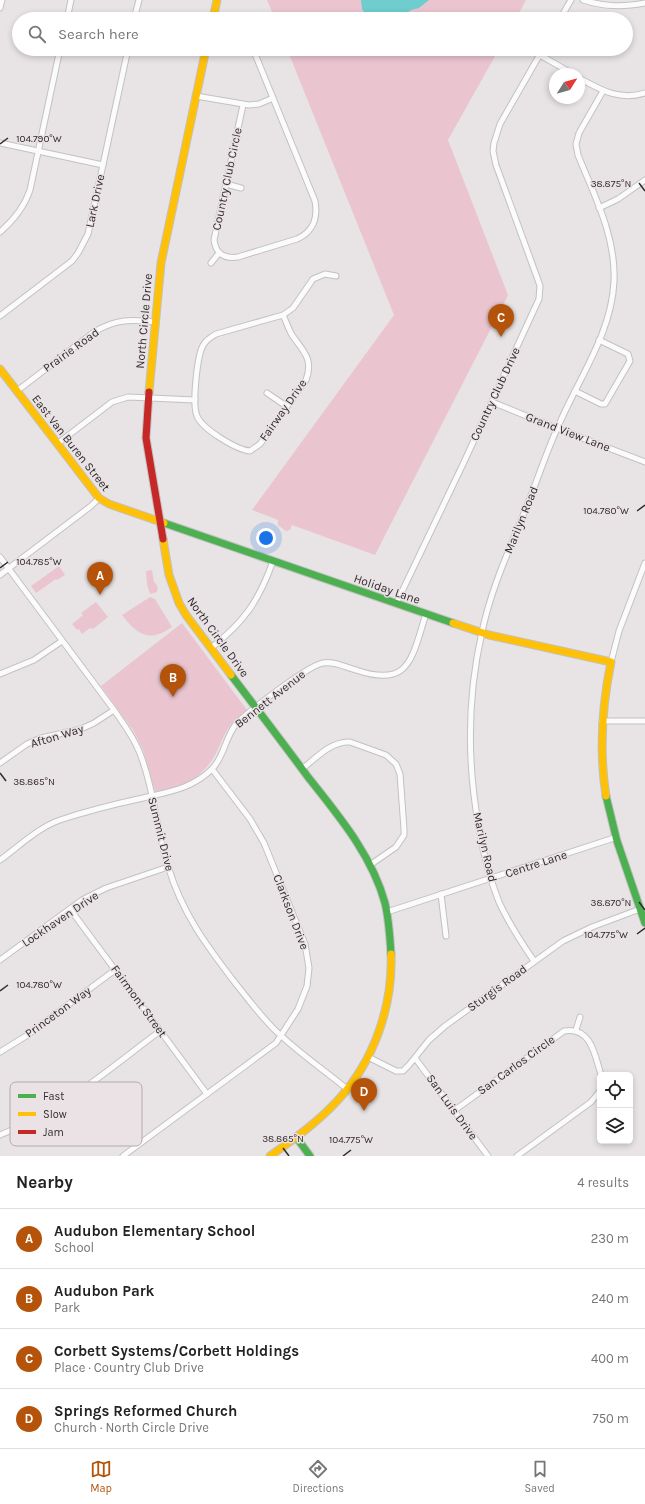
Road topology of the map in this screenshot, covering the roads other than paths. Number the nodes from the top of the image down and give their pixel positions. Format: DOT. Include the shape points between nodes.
graph roads {
  1 [pos="2,0"];
  2 [pos="71,0"];
  3 [pos="139,0"];
  4 [pos="217,0"];
  5 [pos="571,0"];
  6 [pos="583,0"];
  7 [pos="645,3"];
  8 [pos="0,8"];
  9 [pos="68,12"];
  10 [pos="136,12"];
  11 [pos="214,12"];
  12 [pos="564,12"];
  13 [pos="58,56"];
  14 [pos="126,56"];
  15 [pos="205,56"];
  16 [pos="256,56"];
  17 [pos="539,56"];
  18 [pos="542,56"];
  19 [pos="563,68"];
  20 [pos="585,81"];
  21 [pos="603,91"];
  22 [pos="645,93"];
  23 [pos="196,96"];
  24 [pos="274,98"];
  25 [pos="243,105"];
  26 [pos="0,143"];
  27 [pos="38,151"];
  28 [pos="103,165"];
  29 [pos="645,180"];
  30 [pos="226,184"];
  31 [pos="241,188"];
  32 [pos="599,208"];
  33 [pos="0,232"];
  34 [pos="219,253"];
  35 [pos="211,263"];
  36 [pos="336,276"];
  37 [pos="283,315"];
  38 [pos="0,316"];
  39 [pos="155,322"];
  40 [pos="599,340"];
  41 [pos="0,369"];
  42 [pos="17,391"];
  43 [pos="575,391"];
  44 [pos="267,393"];
  45 [pos="149,398"];
  46 [pos="195,400"];
  47 [pos="492,402"];
  48 [pos="286,406"];
  49 [pos="557,428"];
  50 [pos="57,444"];
  51 [pos="250,451"];
  52 [pos="251,457"];
  53 [pos="645,462"];
  54 [pos="99,498"];
  55 [pos="160,522"];
  56 [pos="0,557"];
  57 [pos="273,561"];
  58 [pos="645,563"];
  59 [pos="9,569"];
  60 [pos="0,576"];
  61 [pos="396,604"];
  62 [pos="426,614"];
  63 [pos="482,632"];
  64 [pos="62,640"];
  65 [pos="211,648"];
  66 [pos="611,662"];
  67 [pos="0,674"];
  68 [pos="256,708"];
  69 [pos="114,710"];
  70 [pos="602,721"];
  71 [pos="645,721"];
  72 [pos="0,763"];
  73 [pos="212,769"];
  74 [pos="302,769"];
  75 [pos="151,796"];
  76 [pos="617,837"];
  77 [pos="0,860"];
  78 [pos="370,865"];
  79 [pos="168,867"];
  80 [pos="491,878"];
  81 [pos="441,894"];
  82 [pos="70,909"];
  83 [pos="640,909"];
  84 [pos="387,912"];
  85 [pos="645,923"];
  86 [pos="446,936"];
  87 [pos="0,960"];
  88 [pos="534,961"];
  89 [pos="115,970"];
  90 [pos="580,1017"];
  91 [pos="576,1030"];
  92 [pos="160,1031"];
  93 [pos="280,1036"];
  94 [pos="0,1052"];
  95 [pos="368,1057"];
  96 [pos="415,1058"];
  97 [pos="600,1072"];
  98 [pos="91,1082"];
  99 [pos="347,1089"];
  100 [pos="207,1094"];
  101 [pos="597,1095"];
  102 [pos="455,1110"];
  103 [pos="10,1130"];
  104 [pos="0,1135"];
  105 [pos="296,1137"];
  106 [pos="142,1142"];
  107 [pos="137,1146"];
  108 [pos="123,1156"];
  109 [pos="270,1156"];
  110 [pos="310,1156"];
  111 [pos="488,1156"];
  112 [pos="517,1156"];
  1 -- 8 [label="street"];
  2 -- 9 [label="street"];
  3 -- 10 [label="street"];
  4 -- 11 [label="main road"];
  5 -- 12 [label="street"];
  6 -- 7 [label="street" via="616,7"];
  13 -- 27 [label="street"];
  14 -- 28 [label="street, Lark Drive"];
  15 -- 23 [label="main road, North Circle Drive"];
  16 -- 24 [label="street"];
  17 -- 47 [label="street, Country Club Drive" via="500,124 494,144 496,165 538,280 540,292 537,306"];
  18 -- 19 [label="street"];
  20 -- 21 [label="street"];
  21 -- 22 [label="street" via="627,96"];
  21 -- 32 [label="street, Marilyn Road" via="578,133 576,144"];
  23 -- 25 [label="street"];
  23 -- 39 [label="main road, North Circle Drive" via="161,264"];
  24 -- 25 [label="street" via="259,104"];
  24 -- 34 [label="street" via="314,201 315,224 297,239 238,257 227,258"];
  25 -- 30 [label="street, Country Club Circle"];
  26 -- 27 [label="street"];
  27 -- 28 [label="street"];
  27 -- 33 [label="street" via="27,199 16,218"];
  28 -- 38 [label="street, Lark Drive" via="88,234 78,253 72,261"];
  29 -- 32 [label="street" via="618,199"];
  30 -- 31 [label="street"];
  30 -- 34 [label="street, Country Club Circle" via="214,240"];
  32 -- 40 [label="street, Marilyn Road" via="610,238 614,272 611,307"];
  34 -- 35 [label="street"];
  36 -- 37 [label="street, Fairway Drive" via="325,274 313,279 293,308"];
  37 -- 46 [label="street, Fairway Drive" via="216,334 207,340 200,354"];
  37 -- 48 [label="street, Fairway Drive" via="307,357 309,367 306,380"];
  39 -- 42 [label="street, Prairie Road" via="124,320 104,326"];
  39 -- 45 [label="main road, North Circle Drive"];
  40 -- 43 [label="street, Marilyn Road"];
  40 -- 43 [label="street" via="628,354 630,361 605,404"];
  41 -- 42 [label="main road, East Van Buren Street"];
  42 -- 50 [label="main road, East Van Buren Street"];
  43 -- 49 [label="street, Marilyn Road"];
  44 -- 48 [label="street"];
  45 -- 46 [label="street"];
  45 -- 50 [label="street" via="128,397 112,402"];
  45 -- 55 [label="main road, North Circle Drive" via="146,438"];
  46 -- 51 [label="street, Fairway Drive" via="197,417 204,426 237,448"];
  47 -- 49 [label="street, Grand View Lane"];
  47 -- 61 [label="street, Country Club Drive"];
  48 -- 51 [label="street, Fairway Drive" via="260,444"];
  49 -- 53 [label="street, Grand View Lane"];
  49 -- 63 [label="street, Marilyn Road" via="501,570"];
  50 -- 54 [label="main road, East Van Buren Street"];
  51 -- 52 [label="street"];
  54 -- 55 [label="main road, East Van Buren Street"];
  54 -- 59 [label="street"];
  55 -- 57 [label="main road, Holiday Lane"];
  55 -- 65 [label="main road, North Circle Drive" via="173,590 186,615"];
  56 -- 59 [label="street, Summit Drive"];
  57 -- 61 [label="main road, Holiday Lane"];
  57 -- 65 [label="street" via="264,586 246,614 231,632"];
  58 -- 66 [label="street" via="619,631"];
  59 -- 60 [label="street"];
  59 -- 64 [label="street, Summit Drive"];
  61 -- 62 [label="main road, Holiday Lane"];
  62 -- 63 [label="main road, Holiday Lane"];
  62 -- 68 [label="street, Bennett Avenue" via="411,658 399,672 382,677 334,663 318,665 304,672"];
  63 -- 66 [label="main road, Holiday Lane"];
  63 -- 80 [label="street, Marilyn Road" via="472,692 469,743 474,803"];
  64 -- 67 [label="street" via="34,660"];
  64 -- 69 [label="street, Summit Drive"];
  65 -- 68 [label="main road, North Circle Drive"];
  66 -- 70 [label="main road"];
  68 -- 73 [label="street, Bennett Avenue" via="232,729 219,760"];
  68 -- 74 [label="main road, North Circle Drive"];
  69 -- 72 [label="street, Afton Way" via="81,729 27,744"];
  69 -- 75 [label="street, Summit Drive" via="139,750"];
  70 -- 71 [label="street"];
  70 -- 76 [label="main road" via="605,786"];
  73 -- 75 [label="street, Bennett Avenue" via="184,788"];
  73 -- 93 [label="street, Clarkson Drive" via="250,819 264,843 305,944 307,986 298,1009"];
  74 -- 78 [label="main road, North Circle Drive" via="358,844"];
  74 -- 78 [label="street" via="335,744 345,742 386,755 396,764 401,780 404,835 396,847"];
  75 -- 77 [label="street, Bennett Avenue" via="52,823"];
  75 -- 79 [label="street, Summit Drive"];
  76 -- 80 [label="street, Centre Lane"];
  76 -- 83 [label="main road"];
  78 -- 84 [label="main road, North Circle Drive"];
  79 -- 82 [label="street, Lockhaven Drive" via="106,888"];
  79 -- 93 [label="street, Summit Drive" via="183,906 199,935 252,1005"];
  80 -- 81 [label="street, Centre Lane"];
  80 -- 88 [label="street, Marilyn Road" via="509,923"];
  81 -- 84 [label="street, Centre Lane"];
  81 -- 86 [label="street"];
  82 -- 87 [label="street, Lockhaven Drive"];
  82 -- 89 [label="street, Fairmont Street"];
  83 -- 85 [label="main road"];
  83 -- 88 [label="street, Sturgis Road" via="572,936"];
  84 -- 95 [label="main road, North Circle Drive" via="392,948 388,1000 374,1046"];
  88 -- 96 [label="street, Sturgis Road" via="445,1026 429,1040"];
  89 -- 92 [label="street, Fairmont Street"];
  89 -- 94 [label="street, Princeton Way" via="26,1036"];
  90 -- 91 [label="street"];
  91 -- 97 [label="street" via="587,1038"];
  91 -- 102 [label="street, San Carlos Circle" via="559,1034"];
  92 -- 98 [label="street"];
  92 -- 100 [label="street, Fairmont Street"];
  93 -- 99 [label="street, Summit Drive"];
  93 -- 100 [label="street, Clarkson Drive" via="276,1043"];
  95 -- 96 [label="street, Sturgis Road" via="390,1069 400,1071"];
  95 -- 99 [label="main road, North Circle Drive"];
  96 -- 102 [label="street, San Luis Drive"];
  99 -- 105 [label="main road, North Circle Drive" via="328,1111"];
  100 -- 106 [label="street, Clarkson Drive"];
  101 -- 112 [label="street" via="591,1102"];
  102 -- 111 [label="street, San Luis Drive"];
  103 -- 104 [label="street"];
  105 -- 109 [label="main road, North Circle Drive"];
  105 -- 110 [label="main road"];
  107 -- 108 [label="street, Clarkson Drive"];
}
